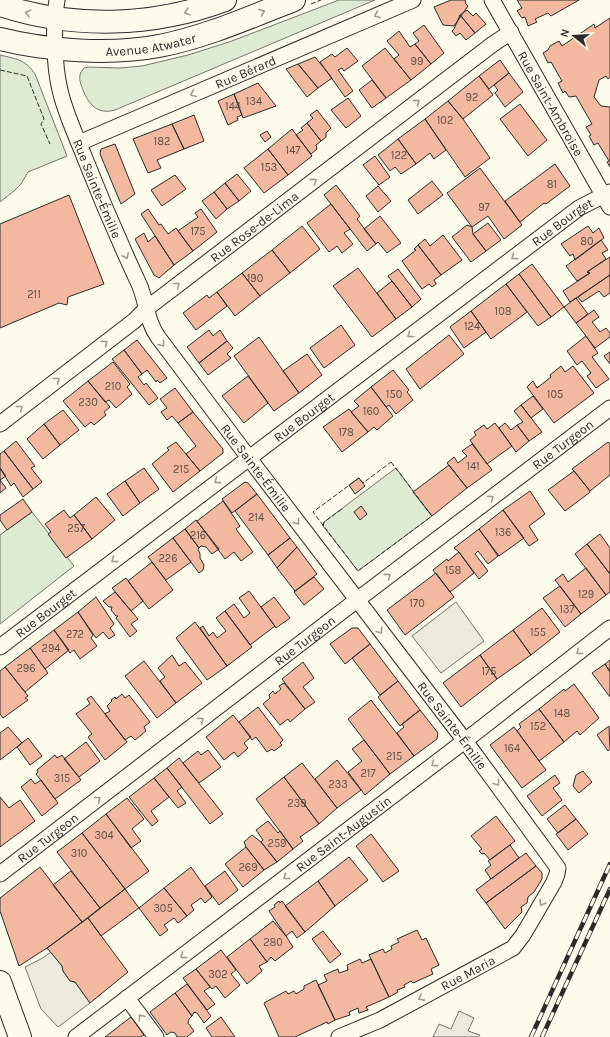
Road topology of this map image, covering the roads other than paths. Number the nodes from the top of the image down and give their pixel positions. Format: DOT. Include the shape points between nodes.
graph roads {
  1 [pos="225,0"];
  2 [pos="294,0"];
  3 [pos="413,0"];
  4 [pos="492,0"];
  5 [pos="0,5"];
  6 [pos="56,9"];
  7 [pos="511,32"];
  8 [pos="0,39"];
  9 [pos="56,48"];
  10 [pos="79,143"];
  11 [pos="608,198"];
  12 [pos="146,309"];
  13 [pos="610,408"];
  14 [pos="0,424"];
  15 [pos="248,458"];
  16 [pos="357,600"];
  17 [pos="610,628"];
  18 [pos="0,647"];
  19 [pos="465,741"];
  20 [pos="558,868"];
  21 [pos="0,874"];
  22 [pos="0,982"];
  23 [pos="127,998"];
  24 [pos="20,1037"];
  25 [pos="76,1037"];
  26 [pos="156,1037"];
  27 [pos="339,1037"];
  1 -- 6 [label="main road, Avenue Atwater, one-way" via="183,14 139,21 99,22"];
  9 -- 2 [label="main road, Avenue Atwater, one-way" via="119,50 159,46 195,37"];
  3 -- 10 [label="street, Rue Bérard, one-way"];
  4 -- 7 [label="street, Rue Saint-Ambroise"];
  6 -- 5 [label="main road, Avenue Atwater, one-way" via="25,13"];
  6 -- 9 [label="street, Rue Sainte-Émilie"];
  7 -- 11 [label="street, Rue Saint-Ambroise"];
  12 -- 7 [label="street, Rue Rose-de-Lima, one-way"];
  8 -- 9 [label="main road, Avenue Atwater"];
  9 -- 10 [label="street, Rue Sainte-Émilie" via="60,92"];
  10 -- 12 [label="street, Rue Sainte-Émilie, one-way" via="111,225 140,286"];
  11 -- 15 [label="street, Rue Bourget, one-way" via="579,208"];
  14 -- 12 [label="street, Rue Rose-de-Lima, one-way" via="134,321"];
  12 -- 15 [label="street, Rue Sainte-Émilie, one-way" via="150,326"];
  16 -- 13 [label="street, Rue Turgeon, one-way"];
  15 -- 16 [label="street, Rue Sainte-Émilie, one-way"];
  15 -- 18 [label="street, Rue Bourget, one-way"];
  16 -- 19 [label="street, Rue Sainte-Émilie, one-way"];
  21 -- 16 [label="street, Rue Turgeon, one-way"];
  17 -- 19 [label="street, Rue Saint-Augustin, one-way"];
  19 -- 20 [label="street, Rue Sainte-Émilie, one-way"];
  19 -- 23 [label="street, Rue Saint-Augustin, one-way"];
  20 -- 27 [label="street, Rue Maria, one-way" via="554,882 522,938 513,948 380,1020"];
  22 -- 24 [label="main road"];
  23 -- 25 [label="street, Rue Saint-Augustin"];
  26 -- 23 [label="street, one-way"];
}
